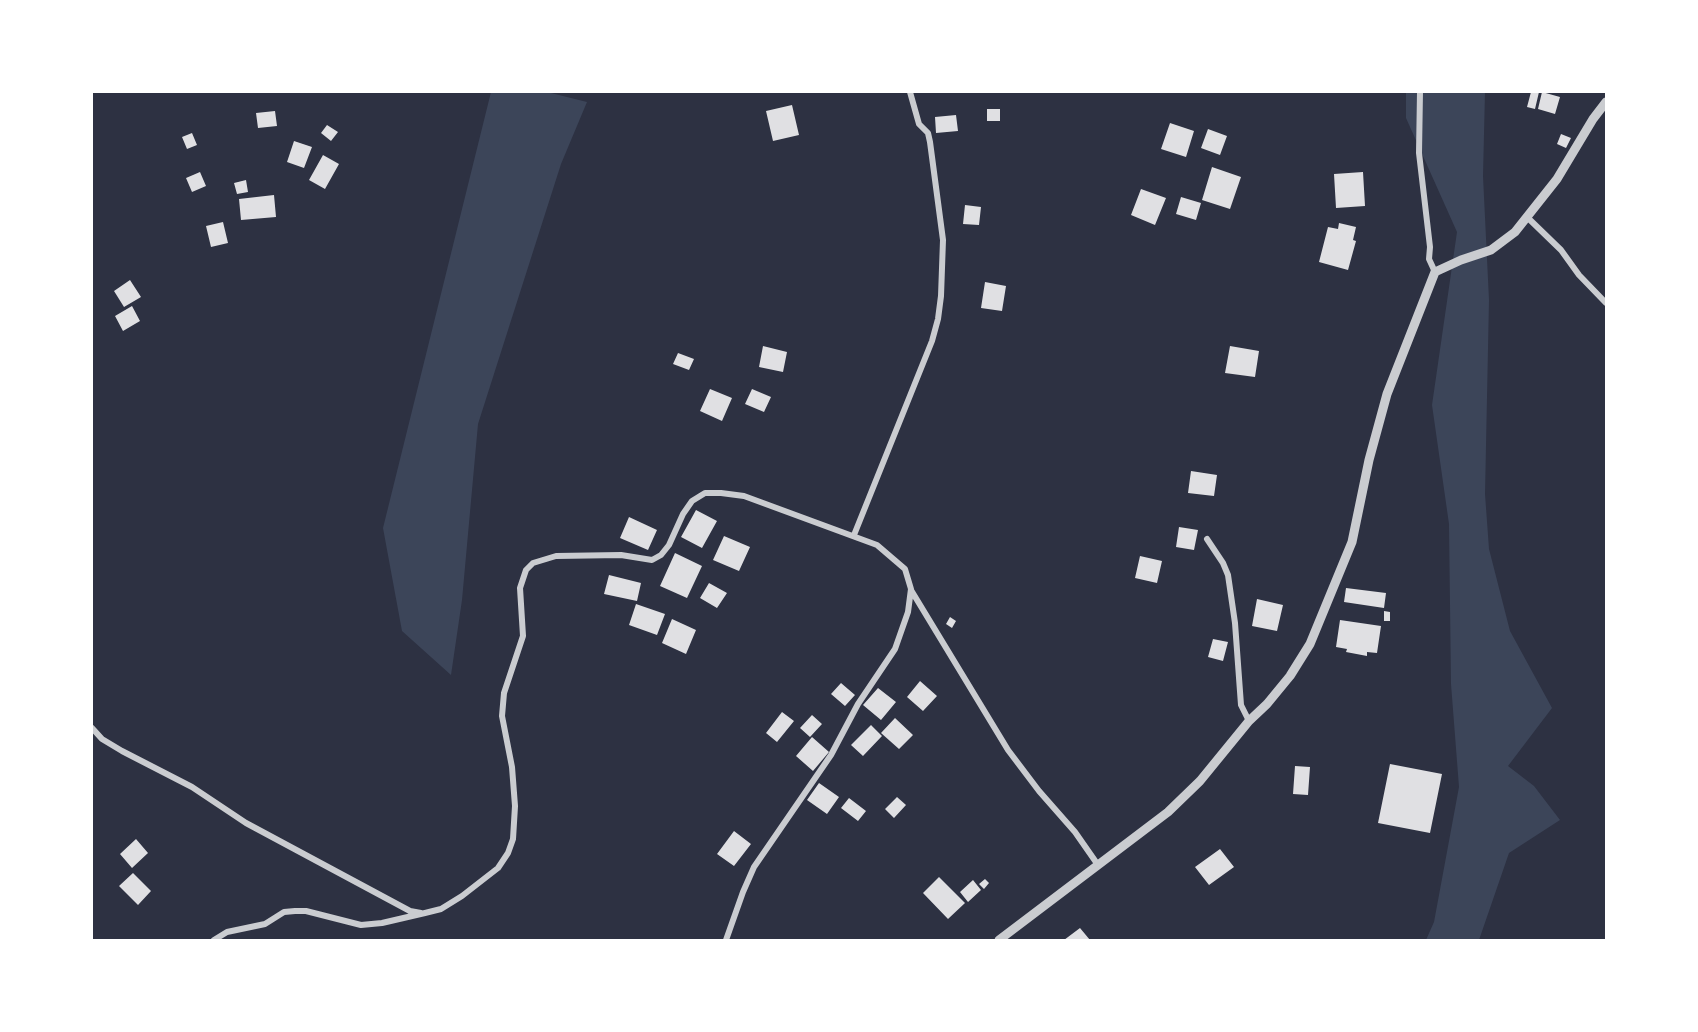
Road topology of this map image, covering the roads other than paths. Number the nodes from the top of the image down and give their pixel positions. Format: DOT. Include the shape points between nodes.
graph roads {
  1 [pos="910,92"];
  2 [pos="1420,92"];
  3 [pos="1606,102"];
  4 [pos="1528,218"];
  5 [pos="1435,272"];
  6 [pos="1606,303"];
  7 [pos="854,535"];
  8 [pos="1208,539"];
  9 [pos="911,589"];
  10 [pos="1249,721"];
  11 [pos="92,728"];
  12 [pos="1098,865"];
  13 [pos="425,913"];
  14 [pos="214,940"];
  15 [pos="726,940"];
  16 [pos="999,940"];
  1 -- 7 [label="street" via="919,124 930,142 943,240 941,296 932,341"];
  2 -- 5 [label="street" via="1419,153 1429,259"];
  3 -- 4 [label="street"];
  4 -- 5 [label="street" via="1491,250"];
  4 -- 6 [label="street"];
  5 -- 10 [label="street" via="1387,394 1352,542 1310,644 1290,676"];
  7 -- 9 [label="street" via="877,545 899,562"];
  7 -- 13 [label="street" via="744,496 705,493 692,501 669,545 652,560 621,555 556,556 532,563 520,588 523,636 504,693 502,716 512,767 511,846 498,868 441,909"];
  8 -- 10 [label="street" via="1228,575 1241,705"];
  9 -- 12 [label="street" via="1008,750 1076,832"];
  9 -- 15 [label="street" via="908,612 895,649 858,704 831,755 754,867"];
  10 -- 12 [label="street" via="1200,781 1168,812"];
  11 -- 13 [label="street" via="122,751 192,787 246,823 410,911"];
  12 -- 16 [label="street"];
  13 -- 14 [label="street" via="361,925 306,911 284,912 265,924 227,932"];
}
